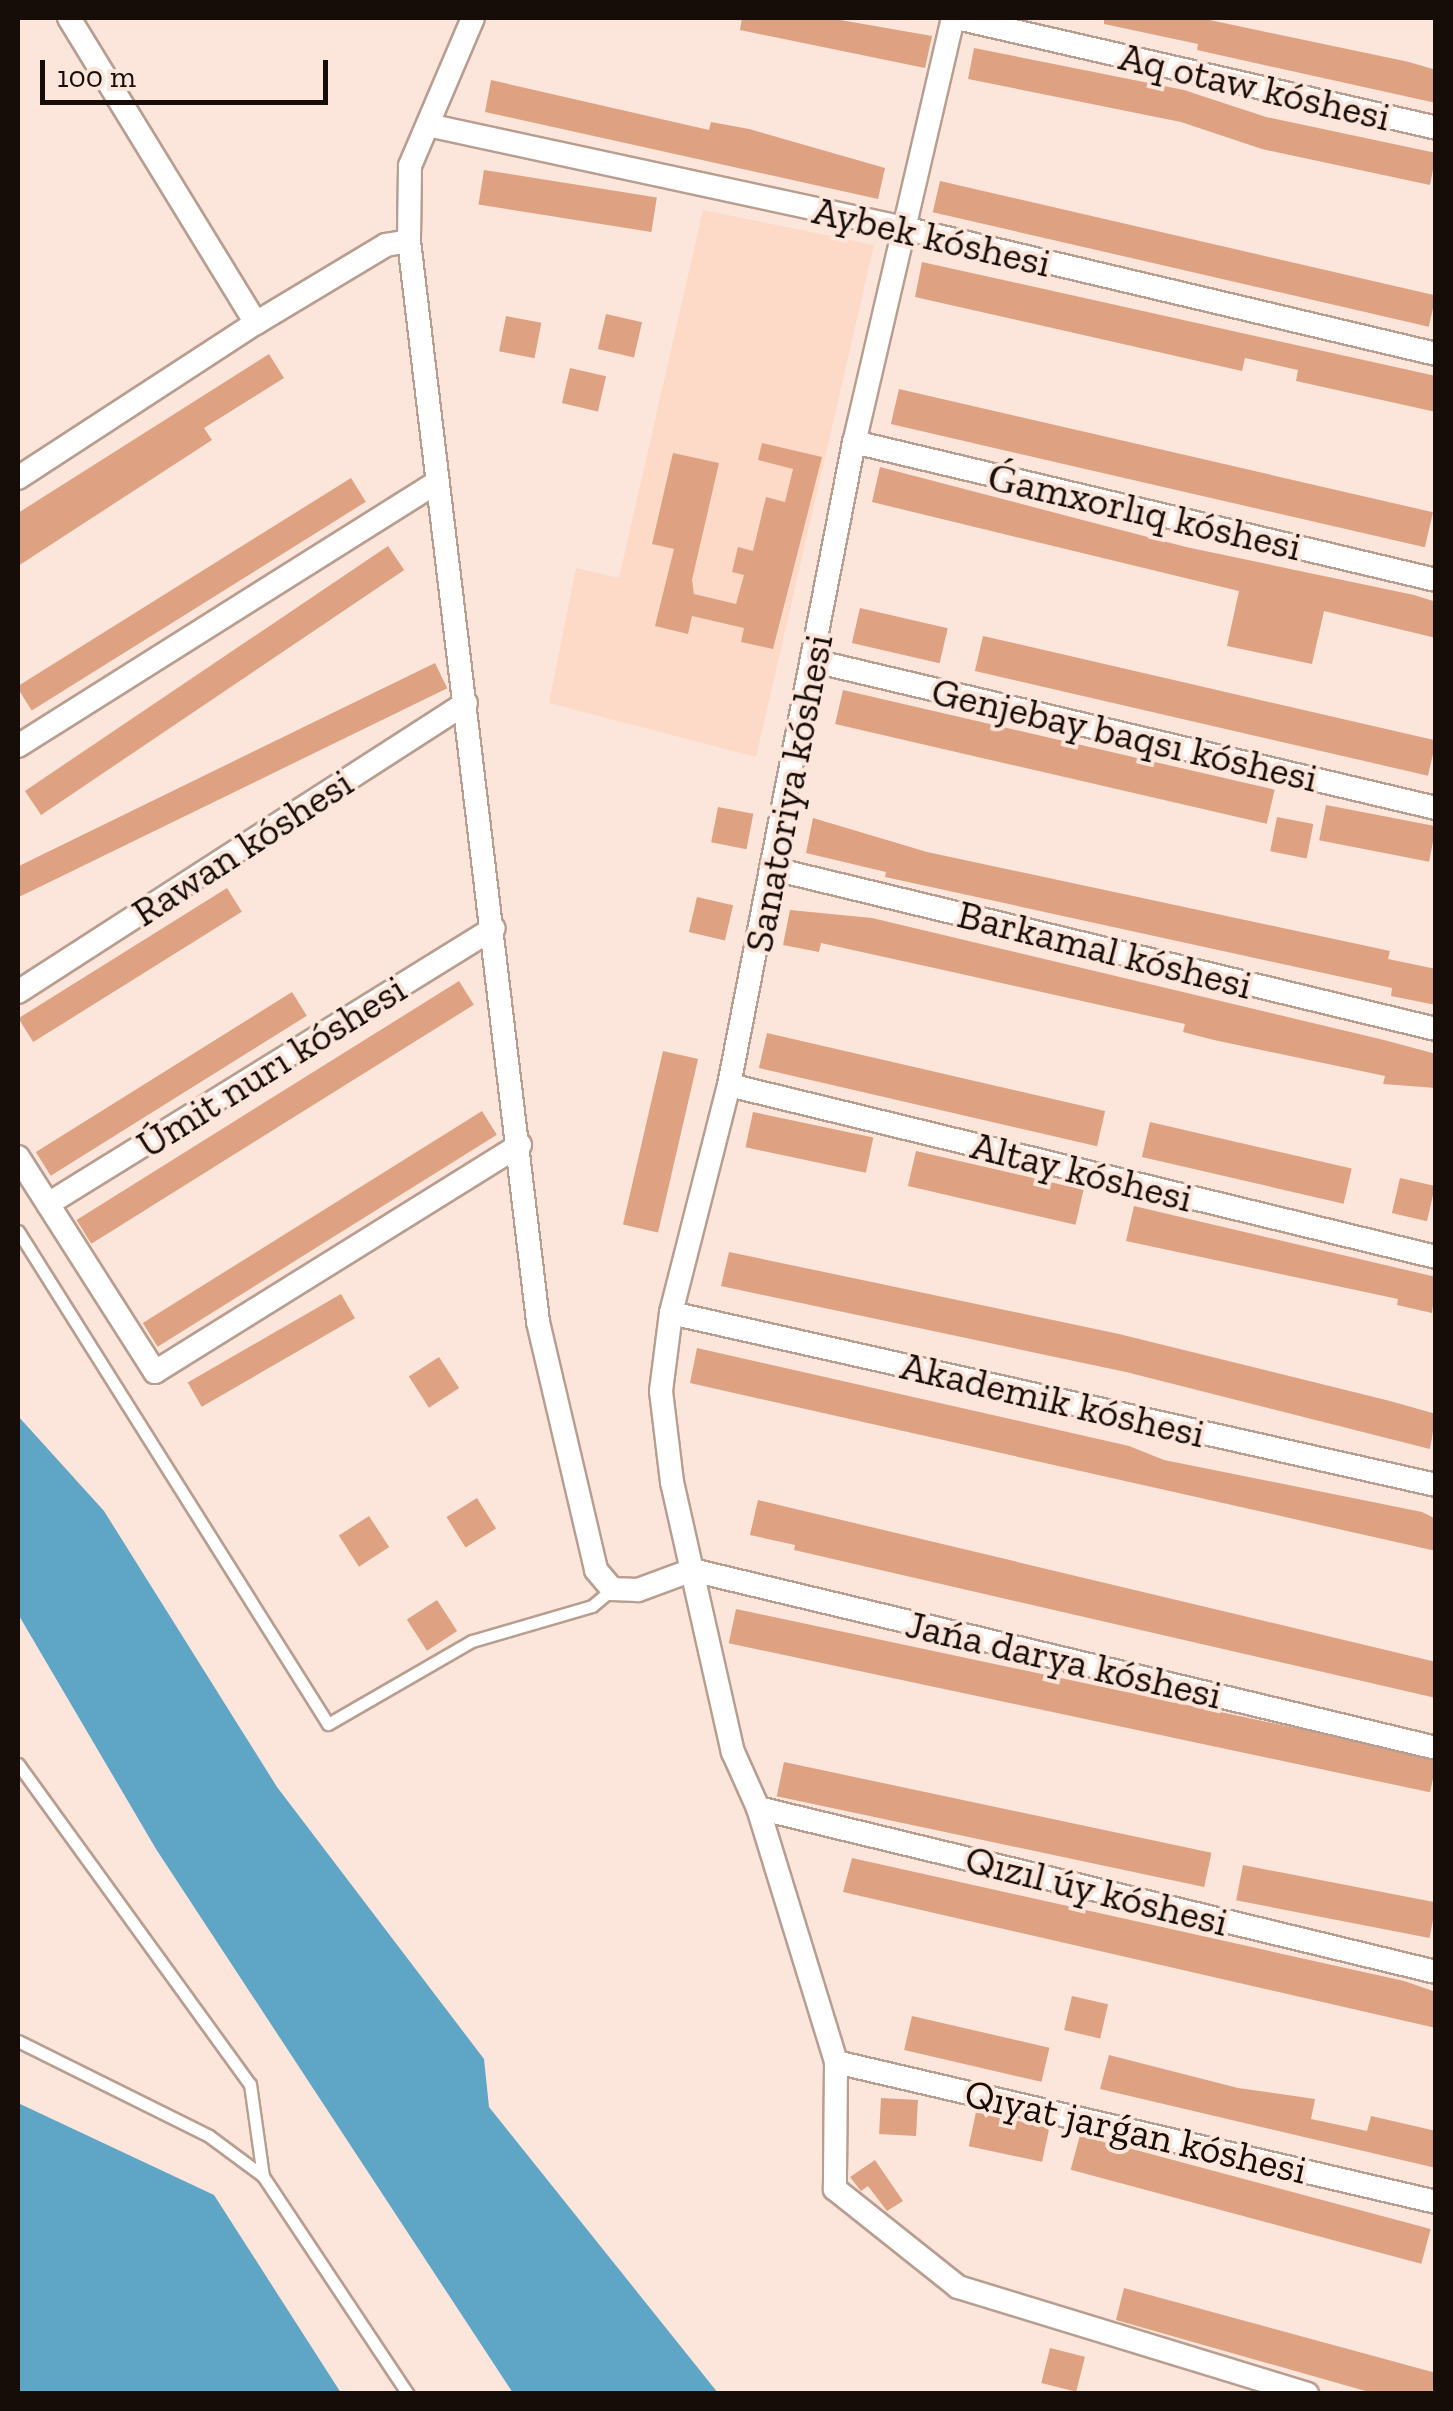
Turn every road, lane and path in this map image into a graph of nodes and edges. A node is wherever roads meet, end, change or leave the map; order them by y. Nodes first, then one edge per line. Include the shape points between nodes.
1 (68, 18) edge
2 (473, 18) edge
3 (955, 18) edge
4 (428, 125) junction
5 (1436, 128) edge
6 (904, 228) junction
7 (408, 241) junction
8 (256, 323) junction
9 (1436, 354) edge
10 (854, 442) junction
11 (18, 478) edge
12 (438, 482) junction
13 (1436, 580) edge
14 (814, 661) junction
15 (466, 703) junction
16 (18, 746) edge
17 (1436, 808) edge
18 (774, 870) junction
19 (494, 928) junction
20 (18, 992) edge
21 (1436, 1029) edge
22 (729, 1085) junction
23 (520, 1145) junction
24 (18, 1156) edge
25 (48, 1204) junction
26 (18, 1230) edge
27 (1436, 1256) edge
28 (670, 1313) junction
29 (1436, 1485) edge
30 (692, 1570) junction
31 (612, 1589) junction
32 (1436, 1748) edge
33 (18, 1764) edge
34 (758, 1808) junction
35 (1436, 1972) edge
36 (18, 2041) edge
37 (836, 2062) junction
38 (263, 2176) junction
39 (1436, 2202) edge
40 (408, 2394) edge
41 (1307, 2394) edge

1 - 8 street
2 - 4 street
3 - 5 street, Aq otaw kóshesi
3 - 6 street, Sanatoriya kóshesi
4 - 6 street, Aybek kóshesi
4 - 7 street via 410,166
6 - 9 street, Aybek kóshesi
6 - 10 street, Sanatoriya kóshesi
7 - 8 street via 386,245
7 - 12 street
8 - 11 street
10 - 13 street, Ǵamxorlıq kóshesi
10 - 14 street, Sanatoriya kóshesi
12 - 15 street
12 - 16 street
14 - 17 street, Genjebay baqsı kóshesi
14 - 18 street, Sanatoriya kóshesi
15 - 19 street
15 - 20 street, Rawan kóshesi
18 - 21 street, Barkamal kóshesi
18 - 22 street, Sanatoriya kóshesi
19 - 23 street
19 - 25 street, Úmit nurı kóshesi
22 - 27 street, Altay kóshesi
22 - 28 street, Sanatoriya kóshesi
23 - 25 street via 155,1372
23 - 31 street via 538,1322 586,1535 596,1570
24 - 25 street
26 - 31 lane via 328,1724 472,1641 592,1606
28 - 29 street, Akademik kóshesi
28 - 30 street, Sanatoriya kóshesi via 661,1391
30 - 31 street via 638,1590
30 - 32 street, Jańa darya kóshesi
30 - 34 street, Sanatoriya kóshesi via 733,1752
33 - 38 lane via 250,2084
34 - 35 street, Qızıl úy kóshesi
34 - 37 street, Sanatoriya kóshesi
36 - 38 lane via 209,2136
37 - 39 street, Qıyat jarǵan kóshesi
37 - 41 street, Sanatoriya kóshesi via 835,2189 958,2287
38 - 40 lane

